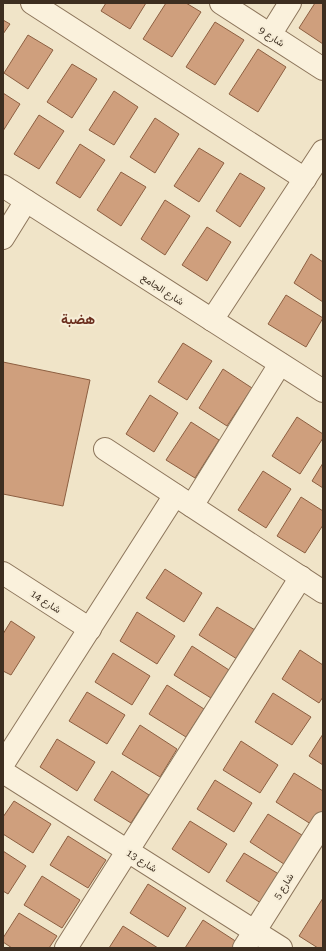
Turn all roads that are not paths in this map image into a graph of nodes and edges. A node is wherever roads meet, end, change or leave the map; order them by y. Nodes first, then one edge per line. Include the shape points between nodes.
1 (32, 3) edge
2 (221, 3) edge
3 (290, 3) edge
4 (270, 35) junction
5 (323, 68) edge
6 (323, 151) edge
7 (305, 179) junction
8 (3, 186) edge
9 (26, 201) junction
10 (3, 238) edge
11 (212, 320) junction
12 (280, 364) junction
13 (323, 391) edge
14 (105, 449) dead end
15 (184, 501) junction
16 (3, 573) edge
17 (301, 577) junction
18 (323, 592) edge
19 (90, 629) junction
20 (3, 764) edge
21 (3, 772) edge
22 (323, 823) edge
23 (128, 850) junction
24 (249, 939) edge
25 (66, 948) edge
26 (281, 948) edge

1 - 7 street
2 - 4 street, شارع 9
3 - 4 street
4 - 5 street, شارع 9
6 - 7 street
7 - 11 street
8 - 9 street, شارع الجامع
9 - 10 street
9 - 11 street, شارع الجامع
11 - 12 street, شارع الجامع
12 - 13 street, شارع الجامع
12 - 15 street
14 - 15 street
15 - 17 street
15 - 19 street
16 - 19 street, شارع 14
17 - 18 street
17 - 23 street
19 - 20 street
21 - 23 street, شارع 13
22 - 24 street, شارع 5
23 - 24 street, شارع 13
23 - 25 street
24 - 26 street, شارع 13

